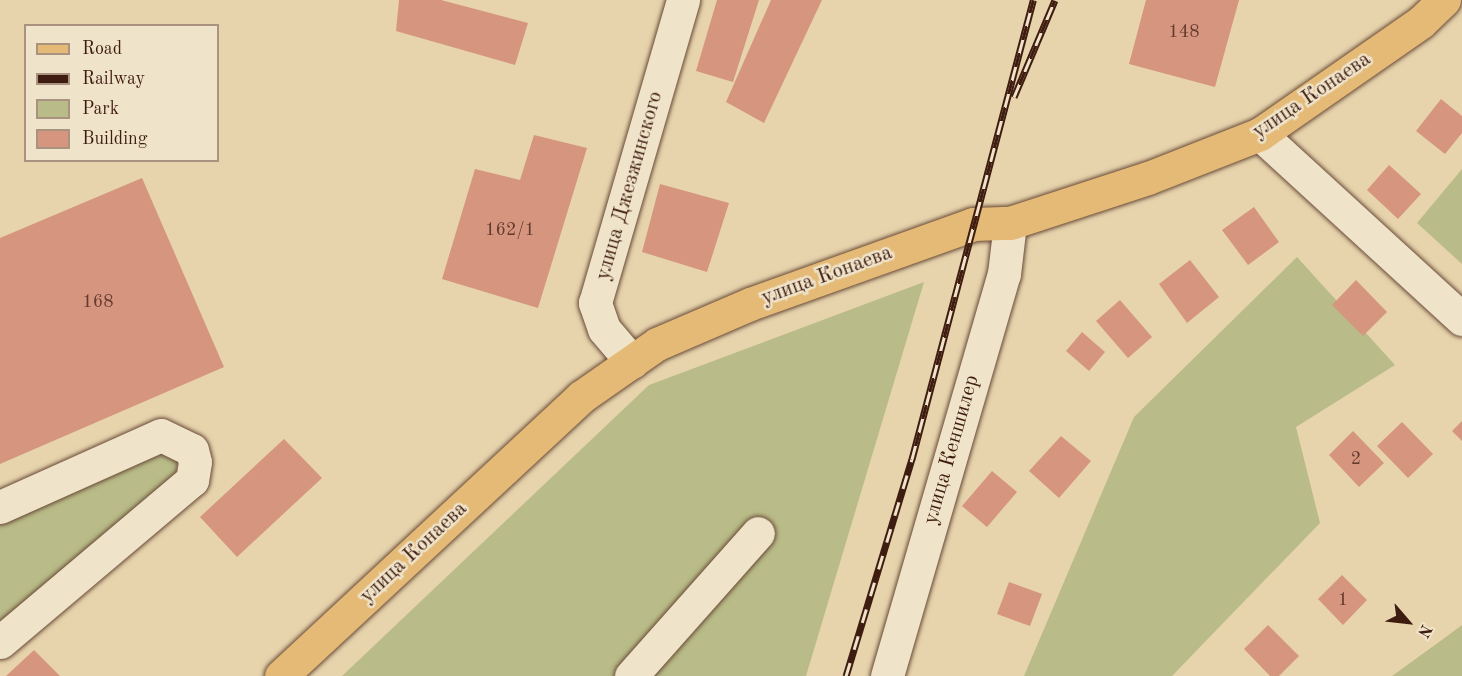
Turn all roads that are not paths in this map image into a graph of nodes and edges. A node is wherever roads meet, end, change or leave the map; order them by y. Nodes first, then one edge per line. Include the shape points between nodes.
1 (683, 0) edge
2 (1444, 0) edge
3 (1260, 134) junction
4 (1010, 223) junction
5 (1462, 319) edge
6 (632, 362) junction
7 (0, 507) edge
8 (758, 533) dead end
9 (0, 642) edge
10 (281, 676) edge
11 (631, 676) edge
12 (886, 676) edge

1 - 6 street, улица Джезжинского via 595,303 604,329
2 - 3 main road, улица Конаева via 1421,22
3 - 4 main road, улица Конаева via 1148,178
3 - 5 street
4 - 6 main road, улица Конаева via 974,224 750,304 657,344
4 - 12 street, улица Кеншилер via 1004,274
6 - 10 main road, улица Конаева via 582,397
7 - 9 street via 161,435 192,450 192,480
8 - 11 street

